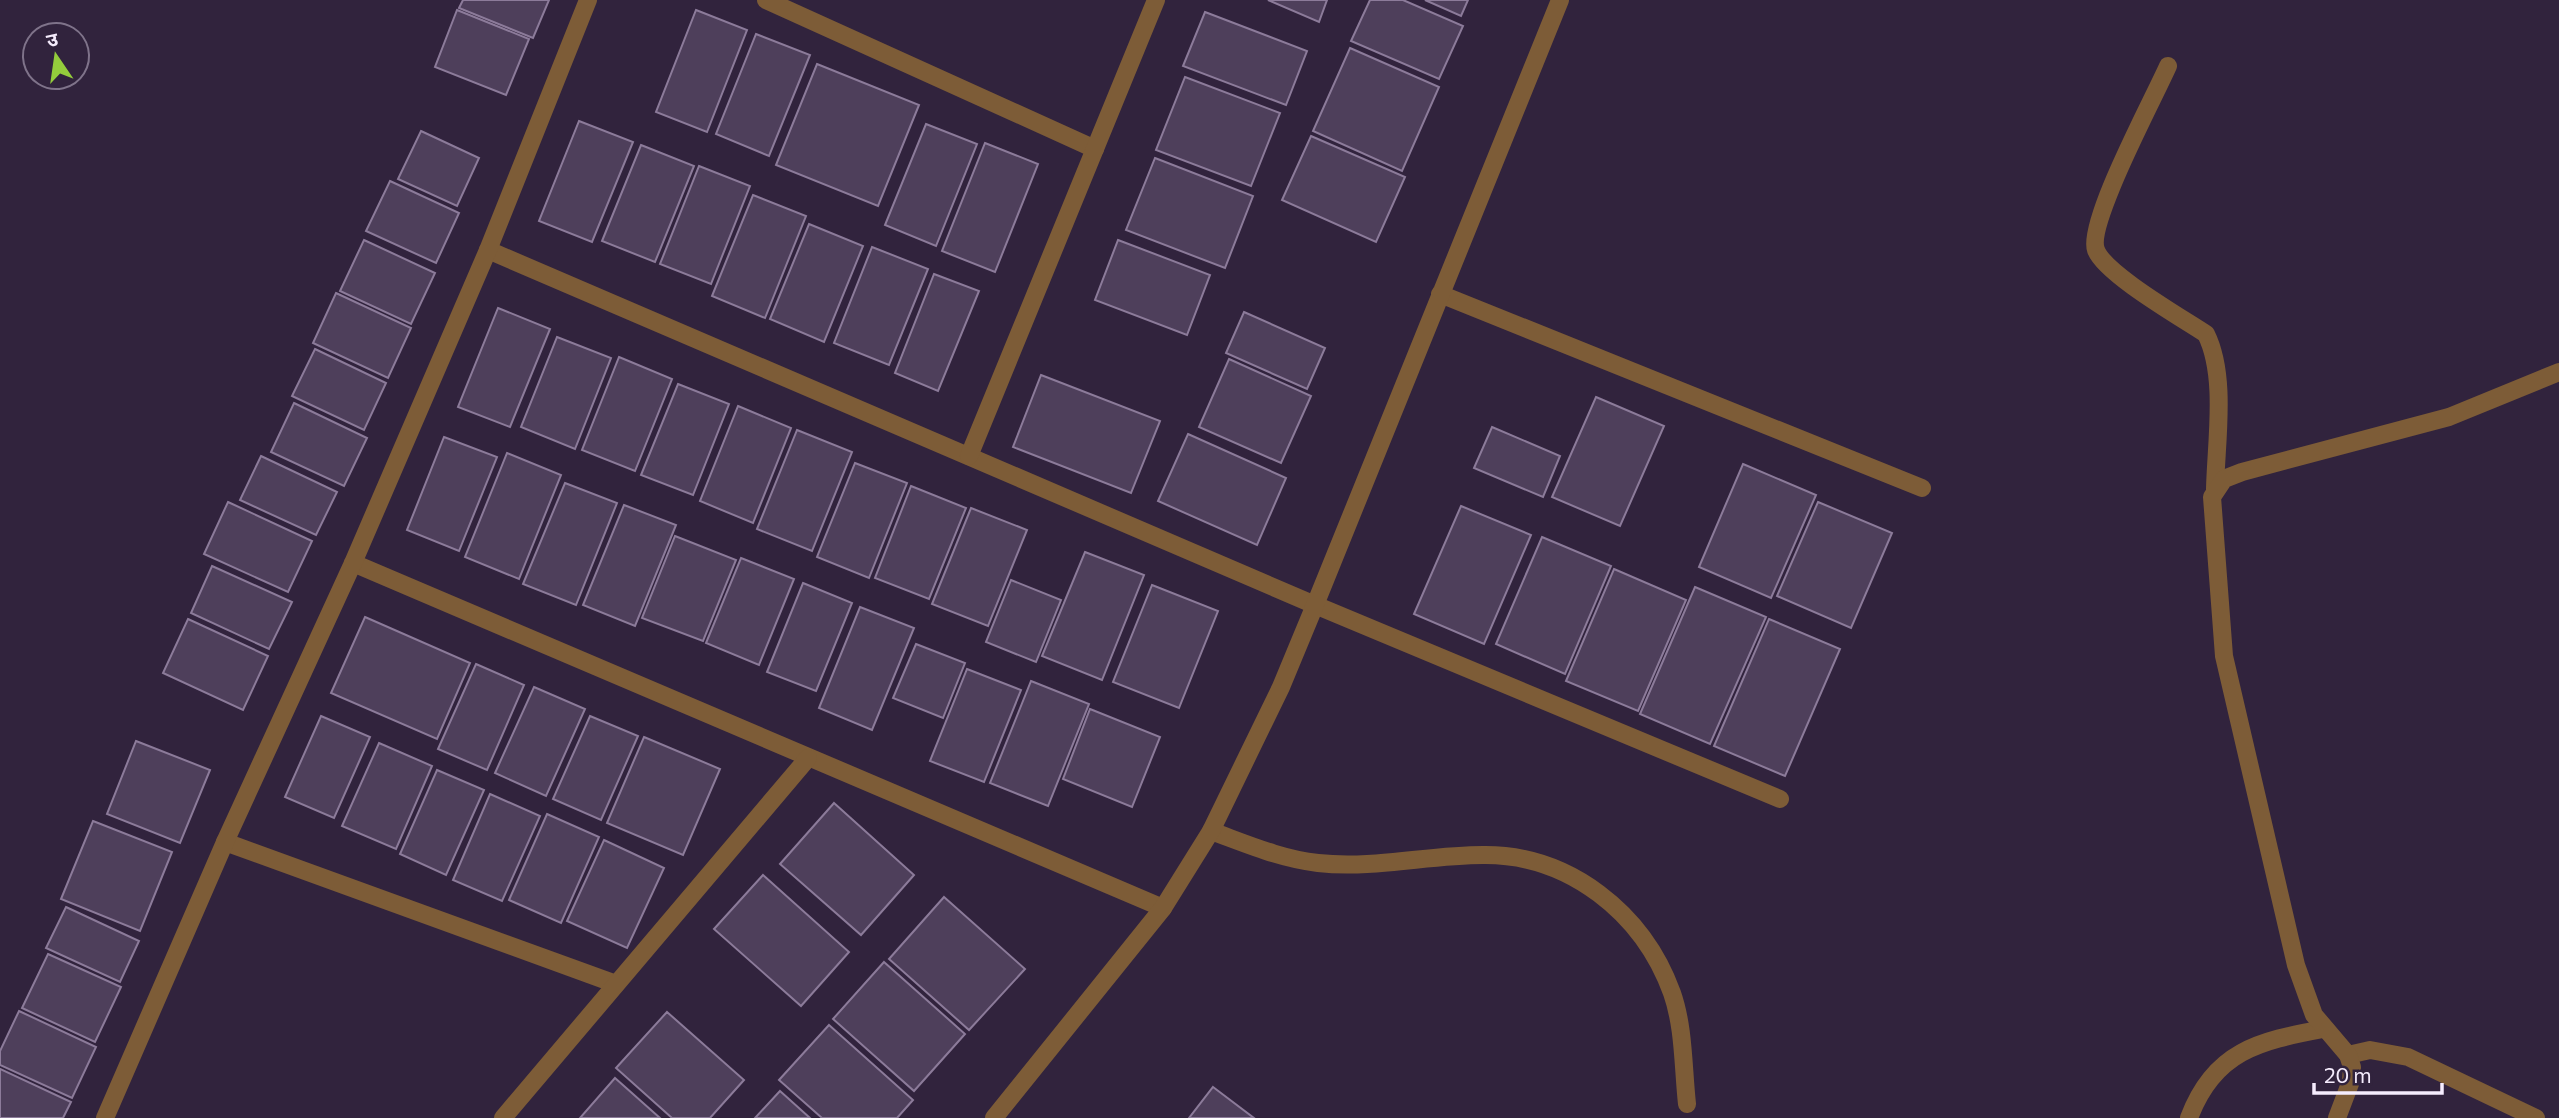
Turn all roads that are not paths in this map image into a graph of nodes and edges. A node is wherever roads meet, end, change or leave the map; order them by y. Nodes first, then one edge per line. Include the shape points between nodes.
1 (588, 0) edge
2 (766, 0) edge
3 (1156, 0) edge
4 (1560, 0) edge
5 (2168, 66) dead end
6 (1095, 149) junction
7 (488, 250) junction
8 (1440, 294) junction
9 (2559, 372) edge
10 (969, 456) junction
11 (1922, 488) dead end
12 (2216, 489) junction
13 (353, 563) junction
14 (1315, 605) junction
15 (808, 758) junction
16 (1780, 799) dead end
17 (1212, 831) junction
18 (225, 842) junction
19 (1163, 908) junction
20 (616, 984) junction
21 (2323, 1029) junction
22 (2343, 1049) junction
23 (1687, 1104) dead end
24 (105, 1118) edge
25 (503, 1118) edge
26 (994, 1118) edge
27 (2189, 1118) edge
28 (2337, 1118) edge
29 (2536, 1118) edge

1 - 7 street
2 - 6 street
3 - 6 street
4 - 8 street
5 - 12 street via 2100,211 2094,238 2096,250 2114,272 2206,334 2217,377
6 - 10 street
7 - 10 street
7 - 13 street
8 - 11 street
8 - 14 street
9 - 12 street via 2449,417 2242,472
10 - 14 street
12 - 21 street via 2211,508 2224,656 2296,965 2306,998
13 - 15 street
13 - 18 street
14 - 16 street
14 - 17 street
15 - 19 street
15 - 20 street
17 - 19 street
17 - 23 street via 1288,859 1321,863 1483,855 1533,859 1559,868 1635,924 1658,962 1679,1026
18 - 20 street
18 - 24 street
19 - 26 street
20 - 25 street
21 - 22 street
21 - 27 street via 2272,1039 2220,1067 2199,1092
22 - 28 street via 2351,1081
22 - 29 street via 2408,1056

